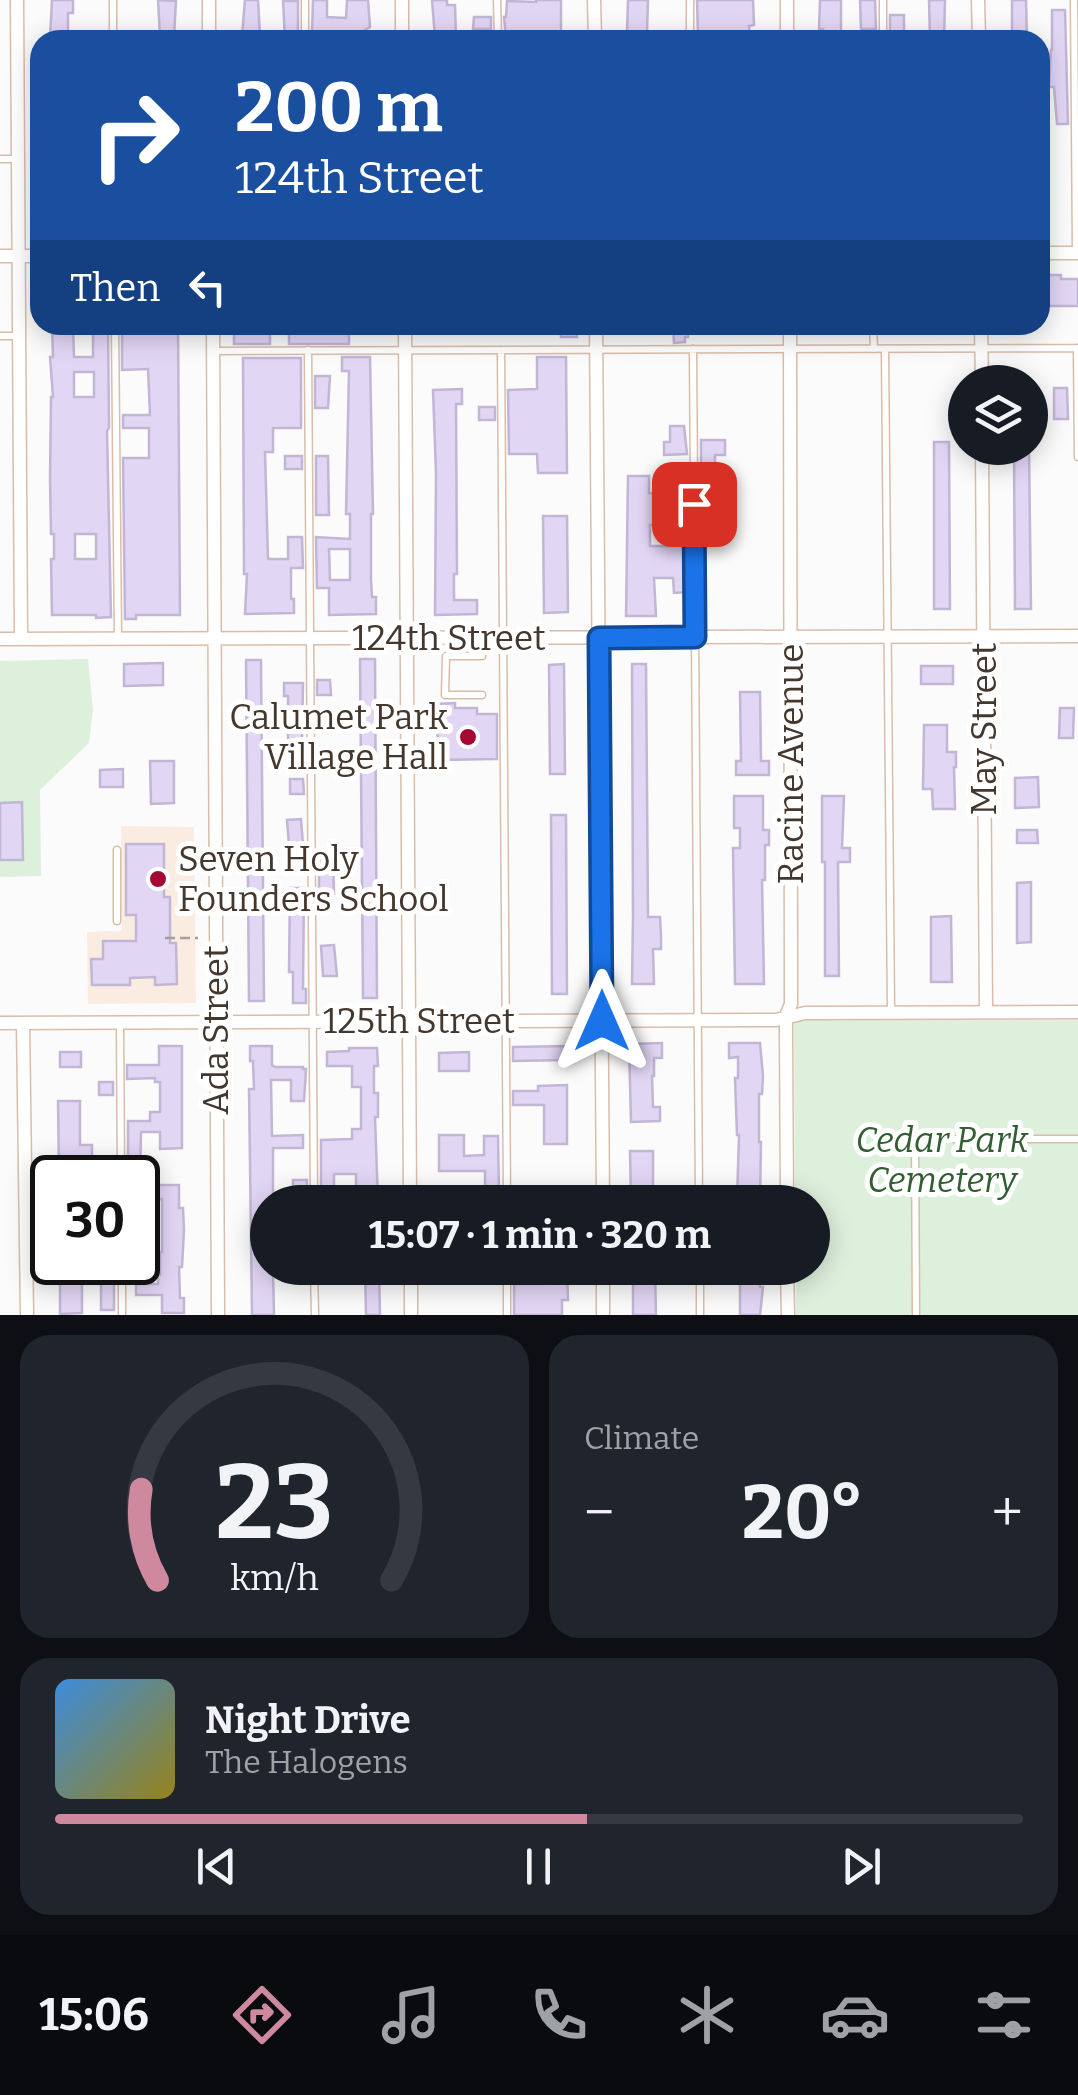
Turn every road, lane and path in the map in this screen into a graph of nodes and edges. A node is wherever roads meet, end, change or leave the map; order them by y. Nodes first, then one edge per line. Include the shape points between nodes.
1 (17, 0) edge
2 (112, 0) edge
3 (209, 0) edge
4 (305, 0) edge
5 (402, 0) edge
6 (498, 0) edge
7 (594, 0) edge
8 (690, 0) edge
9 (787, 0) edge
10 (882, 0) edge
11 (978, 0) edge
12 (1074, 0) edge
13 (113, 30) edge
14 (210, 30) edge
15 (305, 30) edge
16 (402, 30) edge
17 (498, 30) edge
18 (594, 30) edge
19 (690, 30) edge
20 (787, 30) edge
21 (883, 30) edge
22 (979, 30) edge
23 (0, 159) edge
24 (18, 159) junction
25 (1077, 252) edge
26 (1050, 253) edge
27 (0, 256) edge
28 (19, 256) junction
29 (30, 256) edge
30 (115, 335) edge
31 (213, 335) edge
32 (405, 335) edge
33 (596, 335) edge
34 (790, 335) edge
35 (873, 335) edge
36 (981, 335) edge
37 (0, 336) edge
38 (20, 336) junction
39 (981, 348) junction
40 (1077, 348) edge
41 (693, 349) junction
42 (790, 349) junction
43 (874, 349) junction
44 (885, 349) junction
45 (308, 350) junction
46 (405, 350) junction
47 (501, 350) junction
48 (596, 350) junction
49 (213, 351) junction
50 (982, 365) edge
51 (1078, 457) edge
52 (982, 465) edge
53 (984, 636) junction
54 (1078, 636) edge
55 (695, 637) junction
56 (790, 637) junction
57 (888, 637) junction
58 (214, 638) junction
59 (309, 638) junction
60 (406, 638) junction
61 (455, 638) junction
62 (482, 638) junction
63 (503, 638) junction
64 (599, 638) junction
65 (0, 639) edge
66 (21, 639) junction
67 (118, 639) junction
68 (455, 656) junction
69 (482, 695) dead end
70 (118, 850) dead end
71 (117, 921) dead end
72 (165, 938) dead end
73 (198, 938) dead end
74 (891, 1012) junction
75 (986, 1012) junction
76 (1078, 1012) edge
77 (786, 1016) junction
78 (698, 1020) junction
79 (506, 1021) junction
80 (602, 1021) junction
81 (215, 1022) junction
82 (313, 1022) junction
83 (410, 1022) junction
84 (0, 1023) edge
85 (23, 1023) junction
86 (120, 1023) junction
87 (1078, 1138) edge
88 (121, 1155) edge
89 (314, 1185) edge
90 (410, 1185) edge
91 (506, 1185) edge
92 (603, 1185) edge
93 (699, 1185) edge
94 (787, 1185) edge
95 (122, 1285) edge
96 (314, 1285) edge
97 (411, 1285) edge
98 (507, 1285) edge
99 (603, 1285) edge
100 (700, 1285) edge
101 (788, 1285) edge
102 (26, 1315) edge
103 (122, 1315) edge
104 (218, 1315) edge
105 (315, 1315) edge
106 (411, 1315) edge
107 (508, 1315) edge
108 (604, 1315) edge
109 (700, 1315) edge
110 (788, 1315) edge
111 (916, 1315) edge

1 - 24 street
2 - 13 lane
3 - 14 street
4 - 15 lane
5 - 16 street
6 - 17 lane
7 - 18 street
8 - 19 lane
9 - 20 street
10 - 21 lane
11 - 22 street
12 - 25 lane
23 - 24 lane
24 - 28 street
25 - 26 street
27 - 28 street
28 - 29 street
28 - 38 street
30 - 67 lane
31 - 49 street, Ada Street
32 - 46 street
33 - 48 street
34 - 42 street, Racine Avenue
35 - 43 lane
36 - 39 street
37 - 38 lane
38 - 66 street
39 - 40 lane
39 - 44 lane
39 - 50 street
40 - 51 lane
41 - 42 lane
41 - 48 lane
41 - 55 lane
42 - 43 lane
42 - 56 street, Racine Avenue
43 - 44 lane
44 - 57 lane
45 - 46 lane
45 - 49 lane
45 - 59 lane
46 - 47 lane
46 - 60 street
47 - 48 lane
47 - 63 lane
48 - 64 street
49 - 58 street, Ada Street
52 - 53 street, May Street
53 - 54 street, 124th Street
53 - 57 street, 124th Street
53 - 75 street, May Street
55 - 56 street, 124th Street
55 - 64 street, 124th Street
55 - 78 lane
56 - 57 street, 124th Street
56 - 77 street, Racine Avenue via 792,1006
57 - 74 lane
58 - 59 street, 124th Street
58 - 67 street, 124th Street
58 - 81 street, Ada Street
59 - 60 street, 124th Street
59 - 82 lane
60 - 61 street, 124th Street
60 - 83 street
61 - 62 street, 124th Street
61 - 68 lane
62 - 63 street, 124th Street
62 - 68 lane via 482,656
63 - 64 street, 124th Street
63 - 79 lane
64 - 80 street
65 - 66 street, 124th Street
66 - 67 street, 124th Street
68 - 69 lane via 446,656 446,695
70 - 71 lane
72 - 73 path
74 - 75 street, 125th Street
74 - 77 street, 125th Street
75 - 76 street, 125th Street
77 - 78 street, 125th Street
77 - 94 street, Racine Avenue
78 - 80 street, 125th Street
78 - 93 lane
79 - 80 street, 125th Street
79 - 83 street, 125th Street
79 - 91 lane
80 - 92 street
81 - 82 street, 125th Street
81 - 86 street, 125th Street
81 - 104 street, Ada Street
82 - 83 street, 125th Street
82 - 89 lane
83 - 90 street
84 - 85 street, 125th Street
85 - 86 street, 125th Street
85 - 102 street
86 - 88 lane
87 - 111 lane via 915,1139
95 - 103 lane
96 - 105 lane
97 - 106 street
98 - 107 lane
99 - 108 street
100 - 109 lane
101 - 110 street

